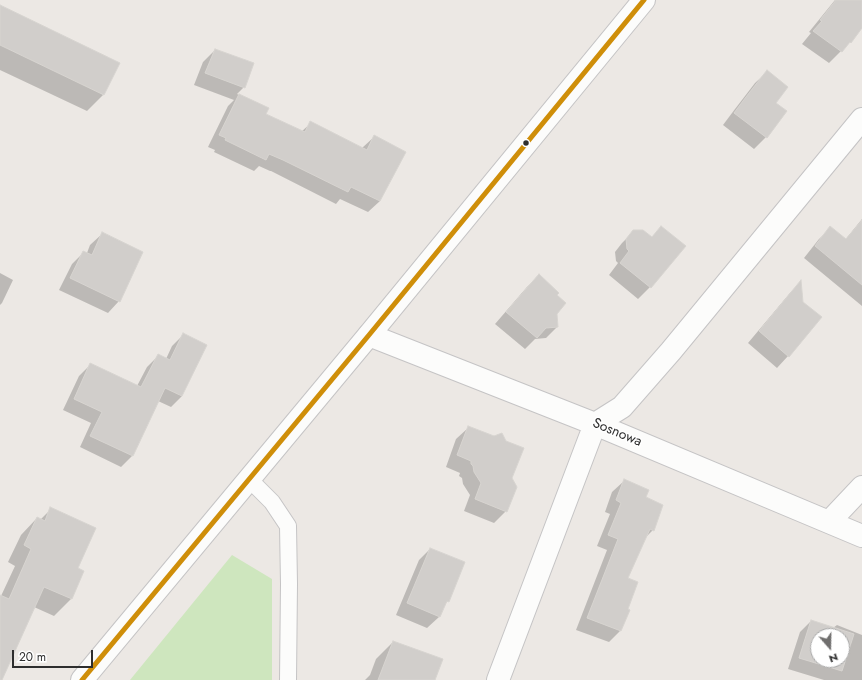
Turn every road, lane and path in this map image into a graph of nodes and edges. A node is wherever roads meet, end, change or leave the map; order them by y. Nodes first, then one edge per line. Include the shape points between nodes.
1 (644, 0) edge
2 (862, 120) edge
3 (369, 335) junction
4 (595, 424) junction
5 (249, 479) junction
6 (862, 487) edge
7 (829, 522) junction
8 (862, 536) edge
9 (82, 680) edge
10 (288, 680) edge
11 (498, 680) edge

1 - 3 street
2 - 4 street via 622,407
3 - 4 street, Sosnowa
3 - 5 street
4 - 7 street, Sosnowa
4 - 11 street
5 - 9 street
5 - 10 lane via 272,502 288,526
6 - 7 street
7 - 8 street, Sosnowa

